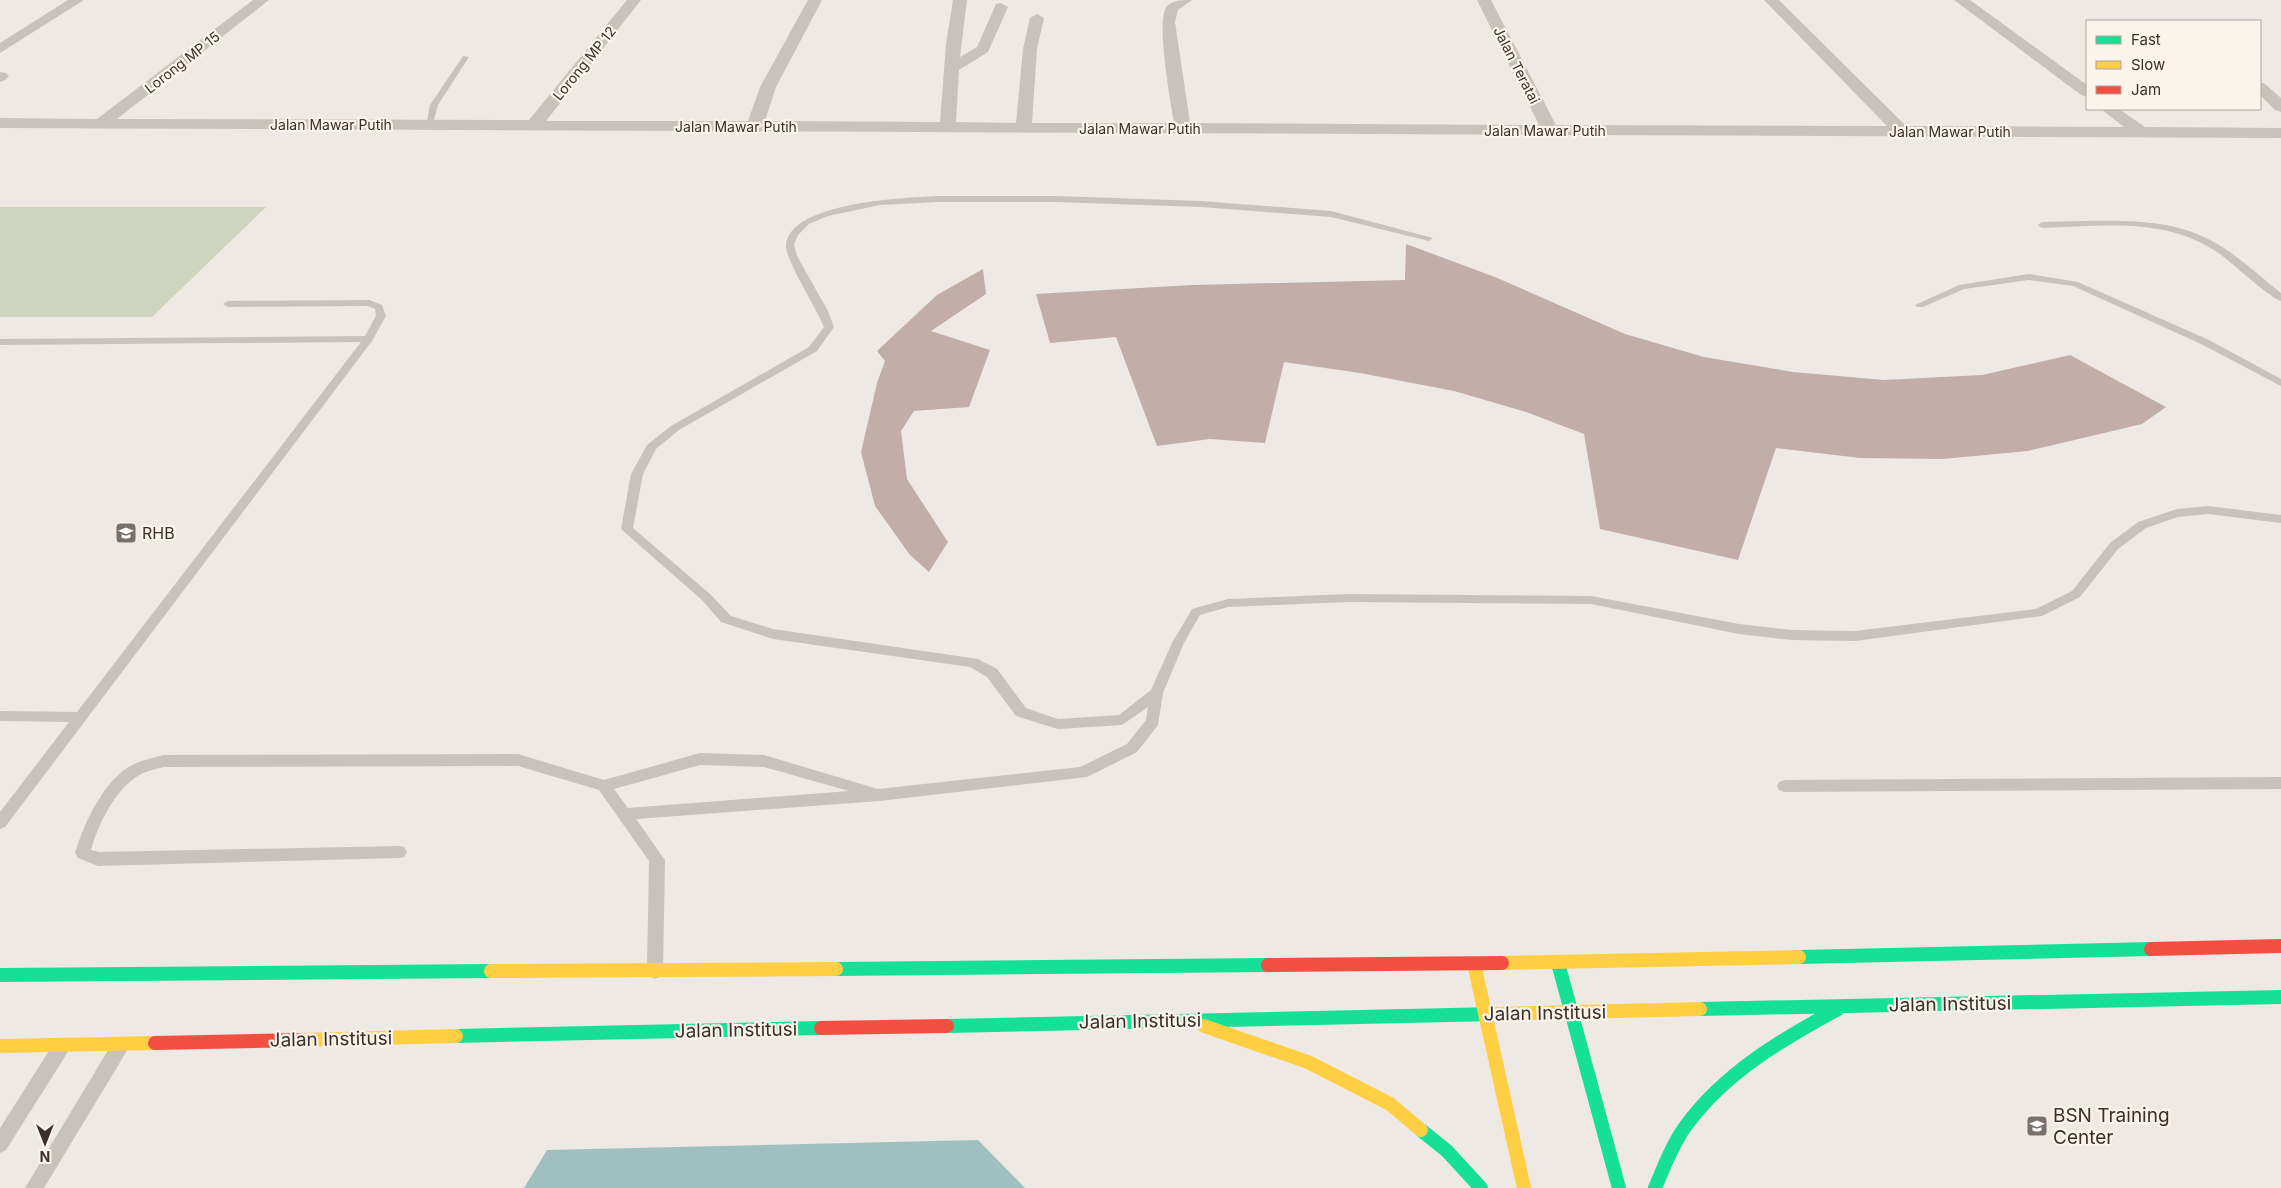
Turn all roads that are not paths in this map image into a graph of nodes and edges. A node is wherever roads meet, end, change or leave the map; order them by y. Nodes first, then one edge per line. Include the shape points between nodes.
1 (77, 0) edge
2 (262, 0) edge
3 (634, 0) edge
4 (815, 0) edge
5 (960, 0) edge
6 (1185, 0) edge
7 (1484, 0) edge
8 (1771, 0) edge
9 (1962, 0) edge
10 (1001, 7) dead end
11 (1037, 18) dead end
12 (0, 49) edge
13 (466, 57) dead end
14 (951, 68) junction
15 (2261, 88) edge
16 (2086, 91) edge
17 (2281, 107) edge
18 (2110, 110) edge
19 (0, 123) edge
20 (102, 124) junction
21 (429, 124) junction
22 (534, 125) junction
23 (755, 126) junction
24 (948, 127) junction
25 (1024, 127) junction
26 (1183, 129) junction
27 (1550, 130) junction
28 (1900, 130) junction
29 (2141, 132) junction
30 (2281, 133) edge
31 (2042, 226) dead end
32 (1428, 238) dead end
33 (2281, 298) edge
34 (228, 304) dead end
35 (1920, 305) dead end
36 (368, 339) junction
37 (0, 342) edge
38 (2281, 383) edge
39 (2281, 519) edge
40 (1156, 693) junction
41 (0, 716) edge
42 (81, 717) junction
43 (2281, 783) edge
44 (604, 786) junction
45 (1784, 786) dead end
46 (879, 794) junction
47 (624, 814) junction
48 (0, 823) edge
49 (399, 852) dead end
50 (2281, 946) edge
51 (1474, 964) junction
52 (1558, 964) junction
53 (655, 971) junction
54 (0, 976) edge
55 (2281, 997) edge
56 (1842, 1007) junction
57 (1571, 1012) junction
58 (1484, 1014) junction
59 (1187, 1020) junction
60 (122, 1043) junction
61 (63, 1045) junction
62 (0, 1046) edge
63 (0, 1144) edge
64 (34, 1188) edge
65 (1481, 1188) edge
66 (1524, 1188) edge
67 (1619, 1188) edge
68 (1655, 1188) edge

1 - 12 street
2 - 20 street, Lorong MP 15
3 - 22 street, Lorong MP 12
4 - 23 street via 768,87
5 - 14 street
6 - 26 street via 1172,8 1168,22
7 - 27 street, Jalan Teratai
8 - 28 street
9 - 16 street
10 - 14 street via 984,48
11 - 25 street via 1030,49
13 - 21 lane via 434,105
14 - 24 street
15 - 17 street
18 - 29 street
19 - 20 street, Jalan Mawar Putih
20 - 21 street, Jalan Mawar Putih
21 - 22 street, Jalan Mawar Putih
22 - 23 street, Jalan Mawar Putih
23 - 24 street, Jalan Mawar Putih
24 - 25 street, Jalan Mawar Putih
25 - 26 street, Jalan Mawar Putih
26 - 27 street, Jalan Mawar Putih
27 - 28 street, Jalan Mawar Putih
28 - 29 street, Jalan Mawar Putih
29 - 30 street, Jalan Mawar Putih
31 - 33 lane via 2135,224 2185,232 2210,244
32 - 40 lane via 1331,214 1201,204 936,199 880,202 825,214 806,222 794,234 790,244 792,256 823,311 828,327 813,349 675,428 652,447 637,474 627,529 706,597 726,619 773,634 973,662 992,673 1021,712 1058,724 1122,720
34 - 36 lane via 369,303 380,307 381,316
35 - 38 lane via 1962,286 2029,277 2074,284 2205,342
36 - 37 lane
36 - 42 lane
39 - 40 lane via 2208,510 2177,513 2142,525 2114,546 2076,594 2038,613 1855,636 1792,635 1738,629 1591,600 1349,598 1228,603 1196,612
40 - 46 lane via 1152,721 1132,748 1082,773
41 - 42 lane
42 - 48 lane
43 - 45 lane
44 - 46 lane via 700,759 764,761
44 - 47 lane
44 - 49 lane via 518,760 164,761 132,773 118,786 87,836 82,853 98,859
46 - 47 lane
47 - 53 lane via 657,860
50 - 52 street
51 - 52 street
51 - 53 street
51 - 58 street
52 - 57 street
53 - 54 street
55 - 56 street, Jalan Institusi
56 - 57 street, Jalan Institusi
56 - 68 street via 1784,1039 1736,1073 1696,1109 1664,1161
57 - 58 street, Jalan Institusi
57 - 67 street
58 - 59 street, Jalan Institusi
58 - 66 street
59 - 60 street, Jalan Institusi
59 - 65 street via 1308,1062 1390,1104 1448,1151
60 - 61 street, Jalan Institusi
60 - 64 lane
61 - 62 street, Jalan Institusi
61 - 63 lane

